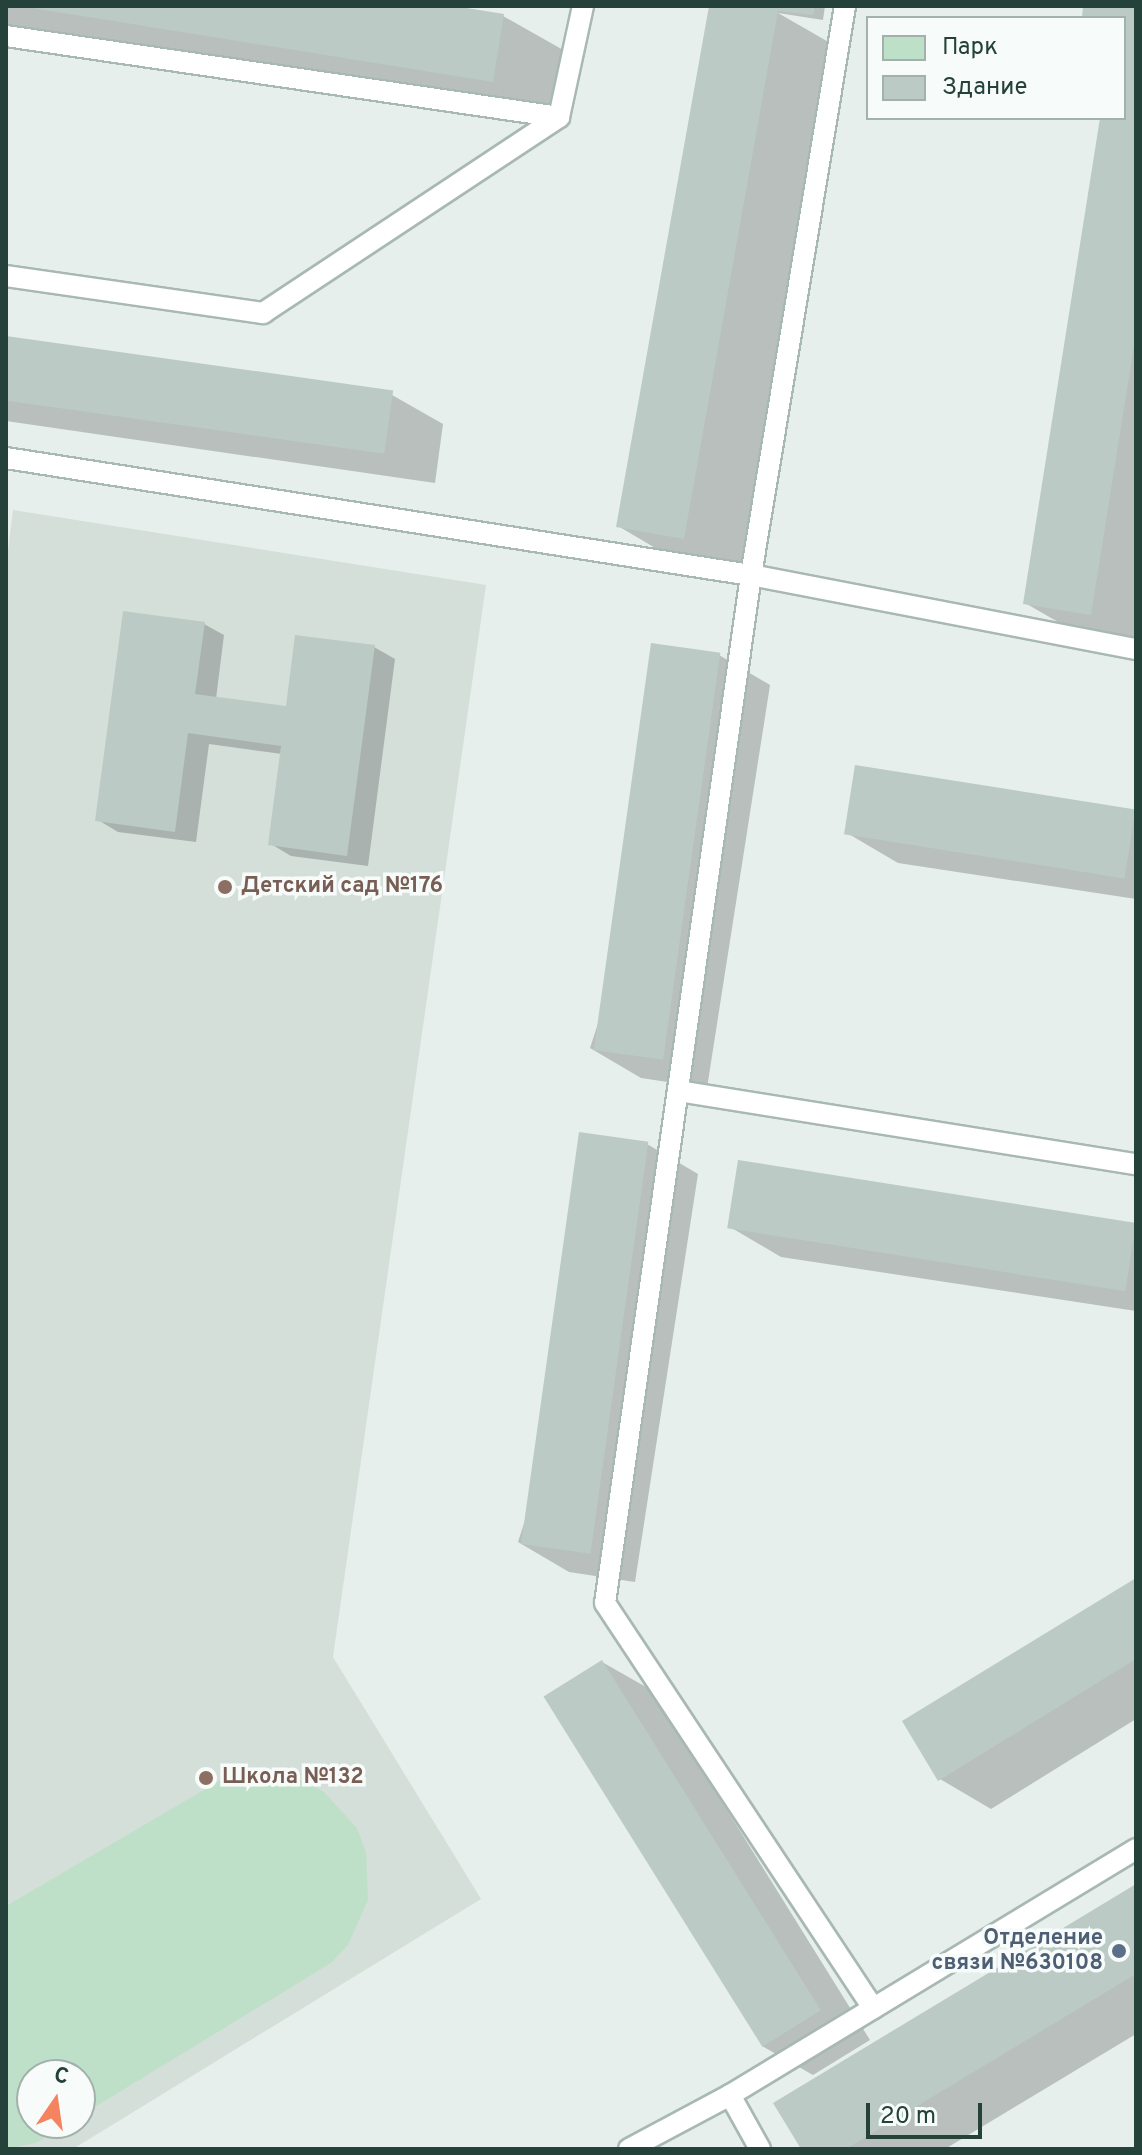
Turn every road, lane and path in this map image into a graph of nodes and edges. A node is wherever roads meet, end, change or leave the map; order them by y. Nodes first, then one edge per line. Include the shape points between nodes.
1 (583, 6) edge
2 (845, 6) edge
3 (6, 36) edge
4 (559, 117) junction
5 (6, 276) edge
6 (6, 458) edge
7 (751, 575) junction
8 (1136, 649) edge
9 (678, 1091) junction
10 (1136, 1164) edge
11 (1136, 1849) edge
12 (873, 2008) junction
13 (730, 2095) junction
14 (629, 2149) edge
15 (760, 2149) edge

1 - 4 lane
2 - 7 lane
3 - 4 lane
4 - 5 lane via 263,313
6 - 7 lane
7 - 8 lane
7 - 9 lane
9 - 10 lane
9 - 12 lane via 605,1603
11 - 12 lane
12 - 13 lane
13 - 14 lane
13 - 15 lane

